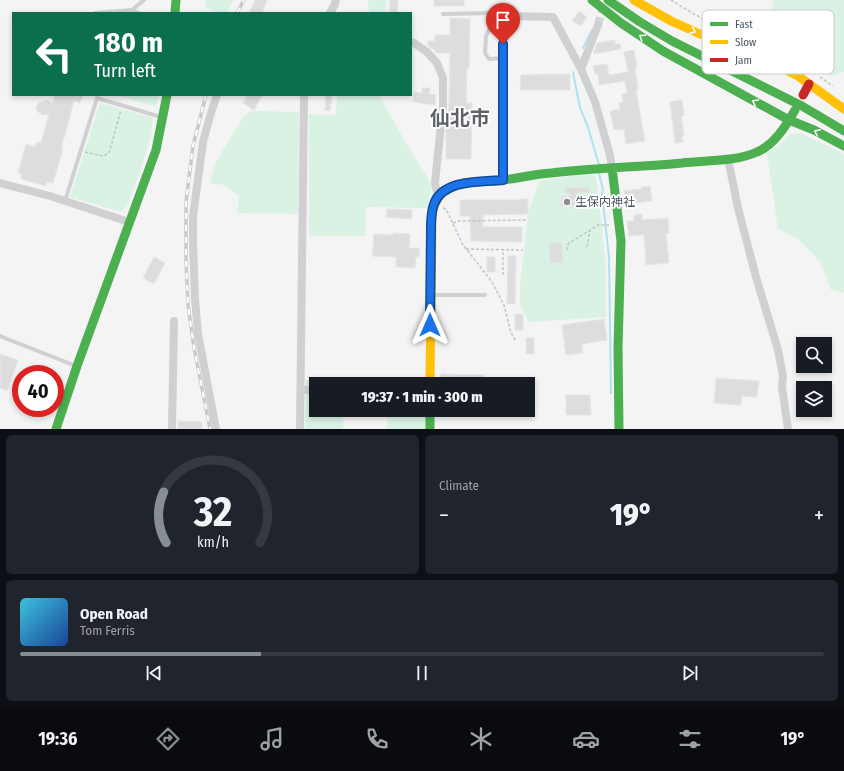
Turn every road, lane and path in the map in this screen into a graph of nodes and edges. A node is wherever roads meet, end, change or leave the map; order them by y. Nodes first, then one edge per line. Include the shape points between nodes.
1 (144, 0) edge
2 (176, 0) edge
3 (336, 0) edge
4 (592, 0) edge
5 (608, 0) edge
6 (634, 0) edge
7 (132, 10) junction
8 (107, 12) edge
9 (137, 12) edge
10 (175, 12) edge
11 (331, 12) edge
12 (443, 14) dead end
13 (503, 16) junction
14 (598, 25) tunnel mouth
15 (503, 30) junction
16 (702, 35) edge
17 (412, 42) edge
18 (702, 56) edge
19 (503, 58) junction
20 (581, 69) junction
21 (702, 72) edge
22 (705, 74) edge
23 (739, 74) edge
24 (794, 74) edge
25 (809, 84) junction
26 (803, 95) dead end
27 (167, 96) edge
28 (218, 96) edge
29 (304, 96) edge
30 (98, 97) edge
31 (122, 106) junction
32 (844, 109) edge
33 (795, 110) dead end
34 (163, 118) junction
35 (789, 120) junction
36 (844, 131) edge
37 (844, 146) edge
38 (81, 150) junction
39 (728, 158) junction
40 (612, 168) junction
41 (503, 180) junction
42 (0, 183) edge
43 (438, 197) junction
44 (579, 198) dead end
45 (609, 199) dead end
46 (65, 201) junction
47 (433, 206) junction
48 (526, 220) dead end
49 (130, 222) junction
50 (453, 223) junction
51 (611, 225) dead end
52 (590, 230) junction
53 (587, 247) dead end
54 (466, 249) junction
55 (503, 250) junction
56 (523, 250) dead end
57 (567, 250) dead end
58 (503, 275) dead end
59 (431, 295) junction
60 (484, 295) dead end
61 (174, 321) dead end
62 (0, 336) edge
63 (516, 341) dead end
64 (77, 366) junction
65 (430, 377) edge
66 (300, 390) junction
67 (309, 390) edge
68 (430, 417) edge
69 (56, 429) edge
70 (172, 429) edge
71 (216, 429) edge
72 (300, 429) edge
73 (430, 429) edge
74 (619, 429) edge
75 (788, 429) edge

1 - 7 lane
2 - 10 main road
3 - 11 street
21 -> 4 main road via 663,51
5 - 18 main road via 671,41
6 -> 16 main road
7 - 8 lane
7 - 9 lane
12 - 13 lane
13 - 15 street
13 - 20 street via 553,17
14 - 20 street
15 - 19 street
15 - 19 lane via 489,30 485,53 490,59
17 - 43 street via 427,52 437,63 443,78 436,182
19 - 41 street
20 - 40 street via 595,102
35 -> 22 main road
23 - 36 main road via 785,96
24 -> 25 main road
25 - 26 main road
25 - 32 main road
27 - 34 main road
28 - 71 street via 203,142 193,216 198,334
29 - 66 street
30 - 31 lane
30 - 38 lane
31 - 34 lane
31 - 38 path via 109,153 103,156
33 - 35 main road
34 - 49 main road via 156,150
37 -> 35 main road
35 - 39 main road via 768,146 745,156
38 - 46 lane
39 - 40 main road
39 - 75 street via 738,208 778,350
40 - 41 main road
40 - 74 main road via 621,241
41 - 43 main road via 453,186
42 - 46 street
43 - 47 main road
44 - 45 path
46 - 49 street
47 - 50 path via 446,208
47 - 59 main road
48 - 50 path
49 - 64 main road
50 - 54 path
51 - 52 path via 602,224
52 - 53 path
52 - 57 path via 568,244
54 - 55 path
54 - 63 path via 492,282 504,305 511,333
55 - 56 path
55 - 58 path
59 - 60 lane
59 - 65 main road
61 - 70 street
62 - 64 lane
64 - 69 main road
66 - 67 street
66 - 72 street
68 - 73 main road

